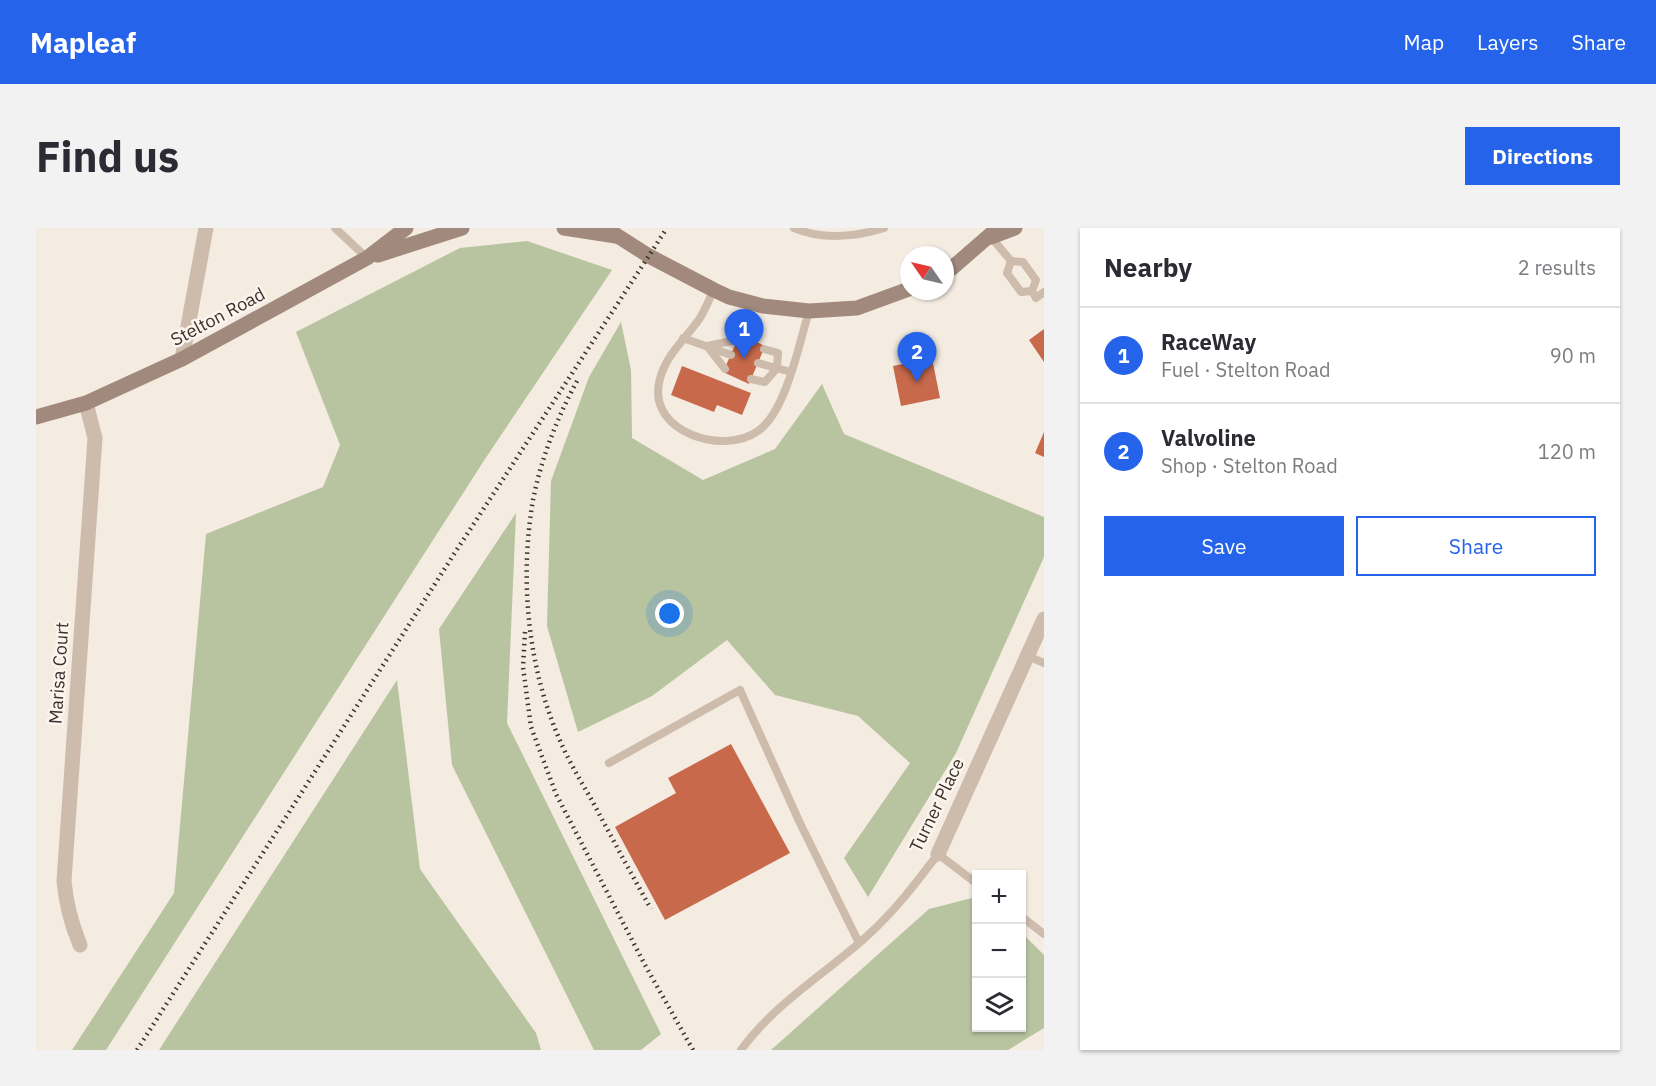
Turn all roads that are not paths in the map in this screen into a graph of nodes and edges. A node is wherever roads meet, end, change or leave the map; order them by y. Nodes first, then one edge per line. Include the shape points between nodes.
1 (206, 228) edge
2 (335, 228) edge
3 (406, 228) edge
4 (462, 228) edge
5 (564, 228) edge
6 (605, 228) edge
7 (794, 228) edge
8 (884, 228) edge
9 (1015, 228) edge
10 (832, 232) edge
11 (994, 232) edge
12 (619, 237) junction
13 (367, 258) junction
14 (1011, 261) junction
15 (954, 266) edge
16 (714, 290) junction
17 (1032, 291) junction
18 (900, 292) edge
19 (1044, 292) edge
20 (809, 311) junction
21 (683, 338) junction
22 (737, 340) dead end
23 (707, 346) junction
24 (764, 349) dead end
25 (731, 355) dead end
26 (182, 359) junction
27 (758, 363) dead end
28 (777, 368) junction
29 (725, 369) dead end
30 (790, 372) junction
31 (751, 379) dead end
32 (86, 403) junction
33 (36, 417) edge
34 (1044, 619) edge
35 (1028, 656) junction
36 (1044, 663) edge
37 (609, 762) dead end
38 (938, 854) junction
39 (972, 880) edge
40 (1026, 920) edge
41 (1044, 934) edge
42 (858, 943) junction
43 (80, 945) dead end
44 (741, 1050) edge

1 - 26 street
2 - 13 lane
3 - 13 main road, Stelton Road
4 - 13 main road
5 - 12 main road
6 - 12 main road
7 - 10 lane via 803,232
8 - 10 lane via 859,235
9 - 11 main road
11 - 14 lane
11 - 15 main road
12 - 16 main road
13 - 26 main road, Stelton Road
14 - 17 lane via 1023,262 1036,280
14 - 17 lane via 1007,273 1021,292
16 - 20 main road via 763,306
16 - 21 lane via 699,320
17 - 19 lane via 1036,298
18 - 20 main road via 857,308
20 - 30 lane
21 - 23 lane
21 - 30 lane via 663,367 658,400 675,424 707,441 740,440 759,431 779,405
22 - 23 lane
23 - 25 lane
23 - 29 lane
24 - 28 lane via 777,353
26 - 32 main road, Stelton Road
27 - 28 lane
28 - 30 lane
28 - 31 lane via 765,382
32 - 33 main road, Stelton Road
32 - 43 street, Marisa Court via 95,438 64,881 70,923
34 - 35 street, Turner Place
35 - 36 lane
35 - 38 street, Turner Place
37 - 42 lane via 740,690
38 - 39 lane
38 - 42 lane, Turner Place via 909,893
40 - 41 lane
42 - 44 lane, Turner Place via 787,1002

